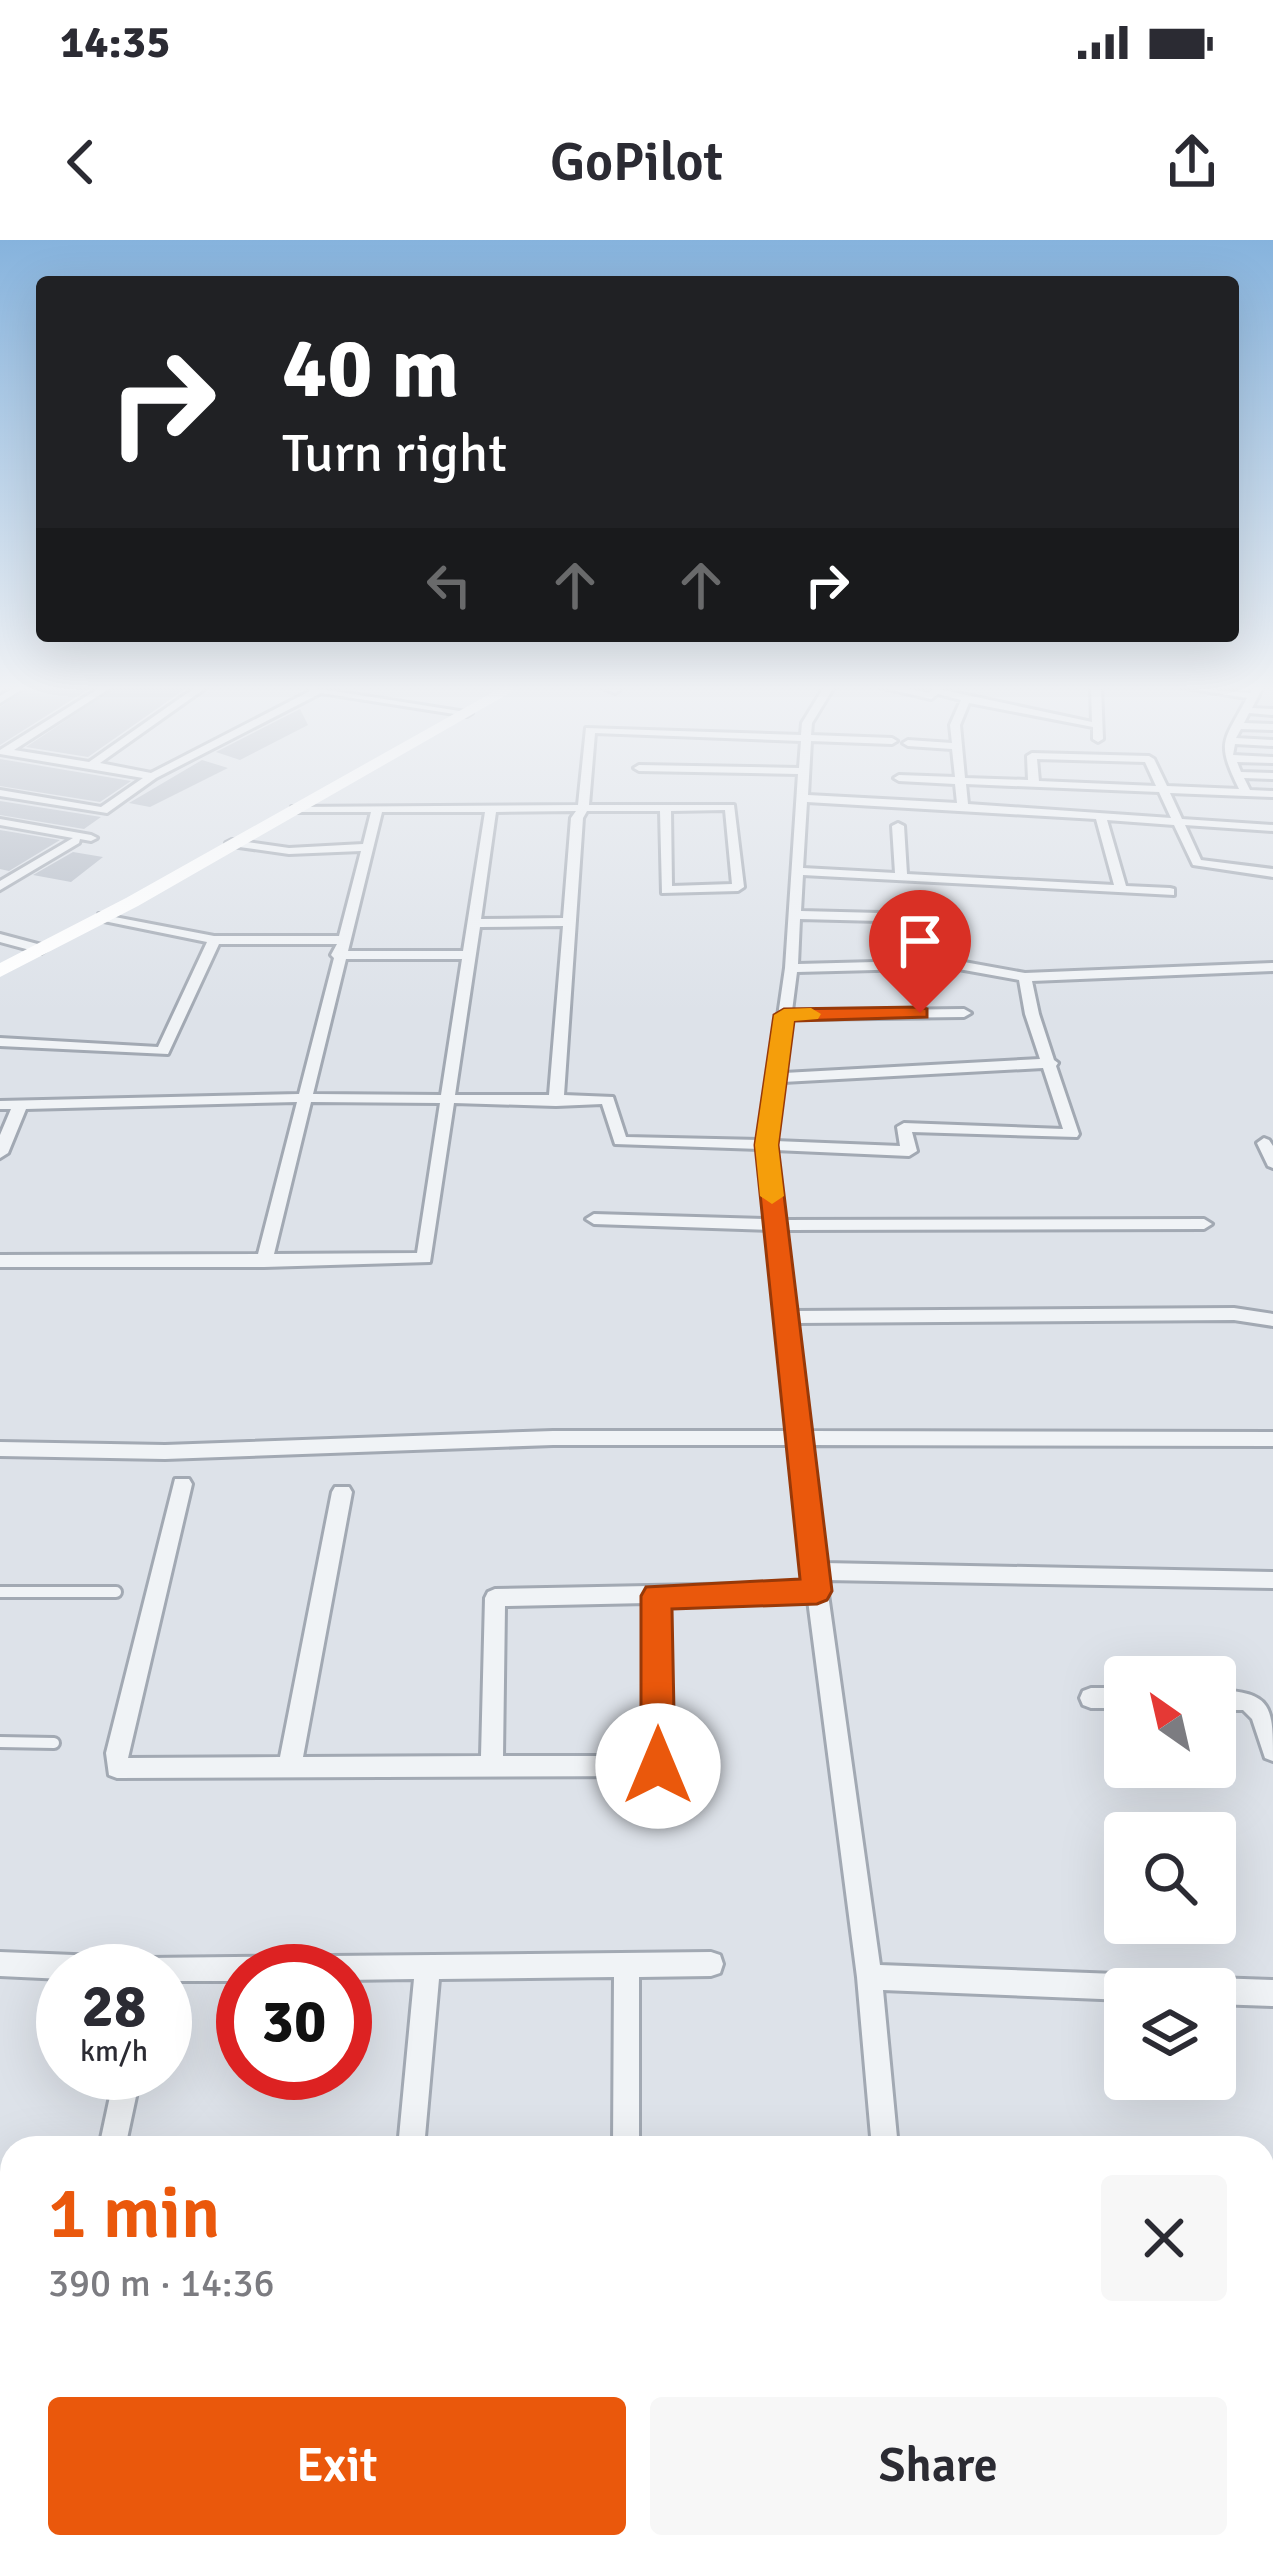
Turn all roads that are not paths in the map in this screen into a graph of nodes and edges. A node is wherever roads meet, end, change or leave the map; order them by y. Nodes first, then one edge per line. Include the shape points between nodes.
1 (12, 795) edge
2 (125, 795) edge
3 (321, 795) edge
4 (584, 795) edge
5 (963, 795) edge
6 (1168, 795) edge
7 (802, 798) joint
8 (665, 807) junction
9 (963, 807) junction
10 (491, 808) junction
11 (583, 808) junction
12 (296, 809) junction
13 (377, 810) junction
14 (1101, 820) junction
15 (0, 822) edge
16 (1178, 822) junction
17 (898, 826) dead end
18 (1273, 828) edge
19 (91, 838) dead end
20 (75, 842) dead end
21 (232, 844) junction
22 (367, 848) junction
23 (797, 871) junction
24 (1273, 873) edge
25 (901, 875) junction
26 (0, 886) edge
27 (1120, 889) junction
28 (1170, 892) dead end
29 (794, 915) junction
30 (103, 917) junction
31 (880, 917) dead end
32 (568, 922) junction
33 (475, 923) junction
34 (0, 938) edge
35 (214, 940) junction
36 (339, 948) junction
37 (41, 950) junction
38 (470, 955) junction
39 (1273, 967) edge
40 (790, 968) junction
41 (0, 971) edge
42 (1025, 977) junction
43 (964, 1013) dead end
44 (784, 1015) junction
45 (0, 1042) edge
46 (1052, 1063) junction
47 (776, 1078) junction
48 (303, 1098) junction
49 (450, 1099) junction
50 (556, 1102) junction
51 (0, 1105) edge
52 (20, 1105) junction
53 (1264, 1143) dead end
54 (766, 1145) junction
55 (0, 1153) edge
56 (1273, 1162) edge
57 (594, 1219) dead end
58 (1204, 1224) dead end
59 (776, 1225) junction
60 (0, 1261) edge
61 (264, 1262) junction
62 (786, 1317) junction
63 (1273, 1320) edge
64 (800, 1437) junction
65 (1273, 1439) edge
66 (0, 1449) edge
67 (182, 1484) dead end
68 (342, 1492) dead end
69 (1273, 1580) edge
70 (816, 1581) junction
71 (0, 1592) edge
72 (116, 1592) dead end
73 (657, 1596) junction
74 (1090, 1697) dead end
75 (1104, 1697) edge
76 (1236, 1701) edge
77 (0, 1742) edge
78 (54, 1743) dead end
79 (1273, 1751) edge
80 (290, 1766) junction
81 (492, 1767) junction
82 (0, 1964) edge
83 (711, 1964) dead end
84 (36, 1965) edge
85 (627, 1965) junction
86 (427, 1969) junction
87 (192, 1970) edge
88 (869, 1977) junction
89 (1104, 1986) edge
90 (1236, 1992) edge
91 (1273, 1993) edge
92 (122, 2100) edge
93 (115, 2136) edge
94 (412, 2136) edge
95 (626, 2136) edge
96 (884, 2136) edge

1 - 2 street via 103,811
3 - 12 street
4 - 11 street
5 - 9 street
6 - 16 street
7 - 9 street
7 - 23 street
8 - 8 street via 730,807 738,887 666,890
8 - 11 street
9 - 14 street
10 - 11 street
10 - 13 street
10 - 33 street
11 - 32 street
12 - 13 street
12 - 21 street
13 - 22 street
14 - 16 street
14 - 27 street
15 - 19 street
16 - 18 street
16 - 24 street via 1197,863
17 - 25 street
20 - 26 street
21 - 22 street
21 - 30 street
22 - 36 street
23 - 25 street
23 - 29 street
25 - 27 street
27 - 28 street
29 - 31 street
29 - 40 street
30 - 35 street
30 - 37 street
32 - 33 street
32 - 50 street
33 - 38 street
34 - 37 street
35 - 36 street
35 - 45 street via 164,1051
36 - 38 street
36 - 48 street
37 - 41 street
38 - 49 street
39 - 42 street
40 - 42 street via 953,964
40 - 44 street
42 - 46 street
43 - 44 street
44 - 47 street
46 - 47 street
46 - 54 street via 1072,1134 904,1127 909,1150
47 - 54 street
48 - 49 street
48 - 52 street
48 - 61 street
49 - 50 street
49 - 61 street via 424,1258
50 - 54 street via 608,1100 620,1142
51 - 52 street
52 - 55 street
53 - 56 street
54 - 59 street
57 - 59 street
58 - 59 street
59 - 62 street
60 - 61 street
62 - 63 street
62 - 64 street
64 - 65 street
64 - 66 street
64 - 70 street
67 - 80 street via 117,1768
68 - 80 street
69 - 70 street
70 - 73 street
70 - 88 street
71 - 72 lane
73 - 81 street via 495,1598
73 - 81 street via 658,1766
74 - 75 street
76 - 79 street via 1261,1714
77 - 78 lane
80 - 81 street
82 - 84 street
83 - 85 street
85 - 86 street
85 - 95 street
86 - 87 street
86 - 94 street
88 - 89 street
88 - 96 street
90 - 91 street
92 - 93 street

